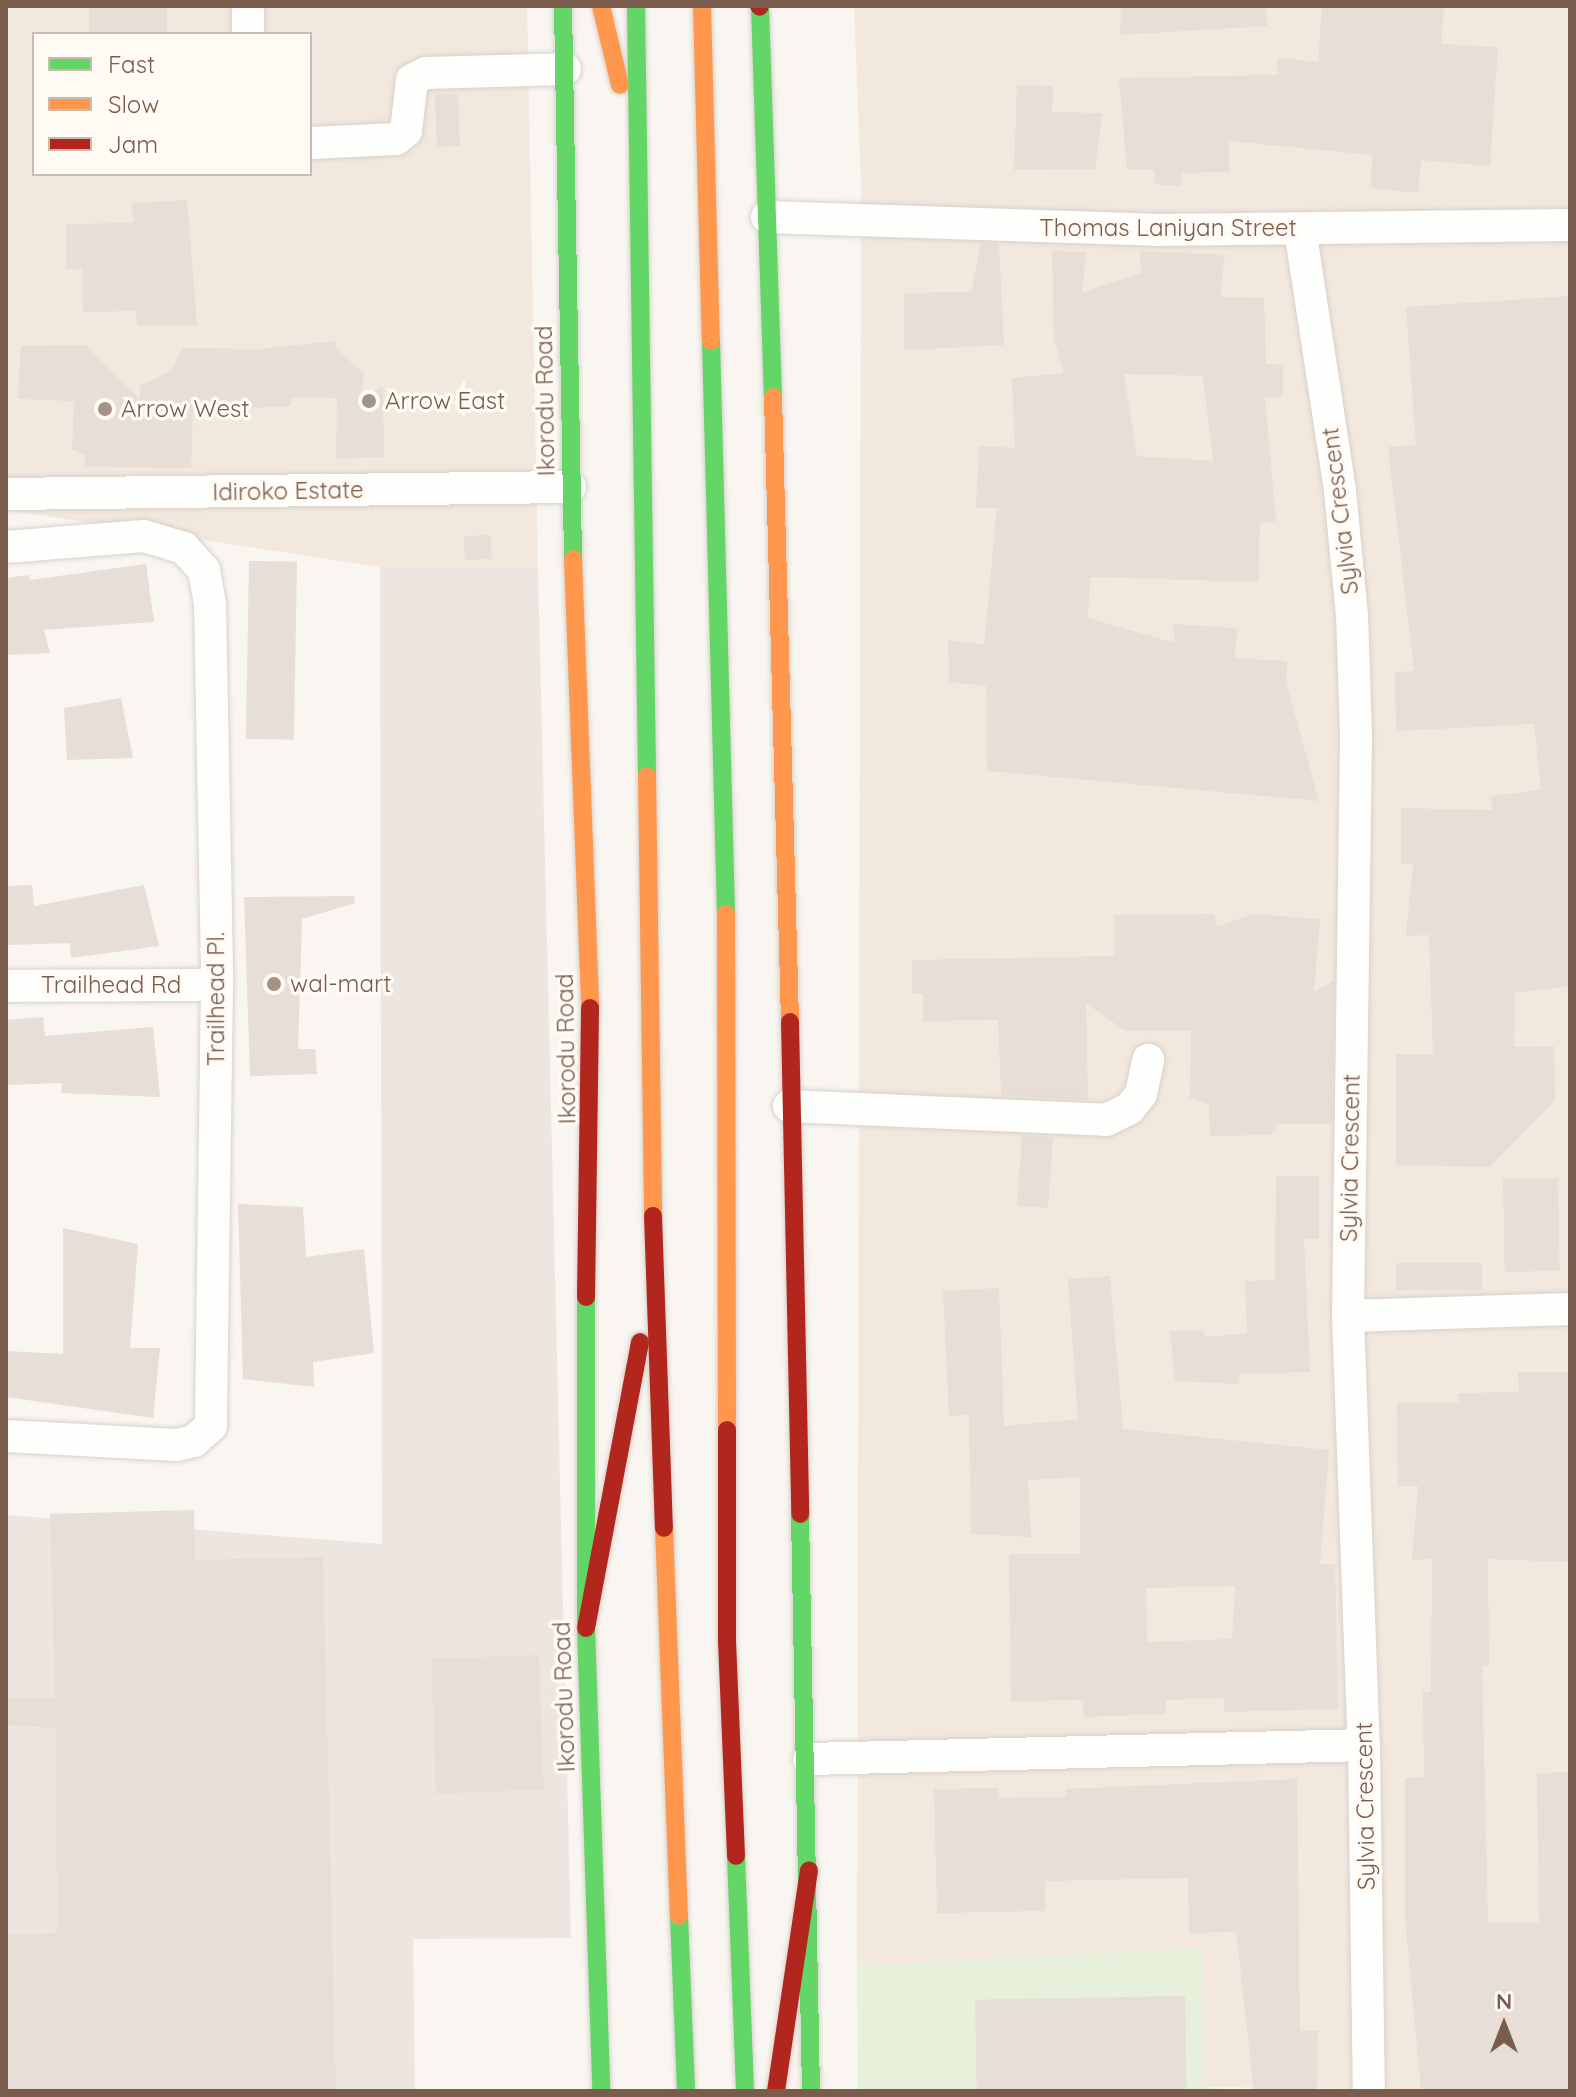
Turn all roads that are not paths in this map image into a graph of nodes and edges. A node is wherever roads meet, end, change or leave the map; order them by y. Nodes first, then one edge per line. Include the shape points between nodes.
1 (248, 6) edge
2 (563, 6) edge
3 (601, 6) edge
4 (636, 6) edge
5 (702, 6) edge
6 (759, 6) edge
7 (248, 32) edge
8 (565, 69) junction
9 (312, 143) edge
10 (638, 153) junction
11 (767, 217) junction
12 (1570, 225) edge
13 (1300, 229) junction
14 (570, 487) junction
15 (6, 494) edge
16 (6, 547) edge
17 (217, 985) junction
18 (6, 986) edge
19 (1148, 1060) dead end
20 (789, 1106) junction
21 (654, 1265) junction
22 (1570, 1309) edge
23 (1348, 1316) junction
24 (6, 1436) edge
25 (586, 1628) junction
26 (1364, 1745) junction
27 (809, 1759) junction
28 (809, 1870) junction
29 (601, 2091) edge
30 (686, 2091) edge
31 (745, 2091) edge
32 (776, 2091) edge
33 (811, 2091) edge
34 (1369, 2091) edge

1 - 7 street
2 - 8 main road, Ikorodu Road
3 - 10 main road
4 - 10 main road
5 - 31 main road via 727,967 727,1641
6 - 11 main road
8 - 9 street via 426,73 412,80 406,131 396,139
8 - 14 main road, Ikorodu Road
10 - 21 main road
11 - 13 street, Thomas Laniyan Street via 930,225
11 - 20 main road via 784,717
12 - 13 street, Thomas Laniyan Street
13 - 23 street, Sylvia Crescent via 1340,491 1352,615 1356,737
14 - 15 street, Idiroko Estate
14 - 25 main road, Ikorodu Road via 592,1051 585,1337
16 - 17 street, Trailhead Pl. via 144,536 184,548 204,570 210,604
17 - 18 street, Trailhead Rd
17 - 24 street, Trailhead Pl. via 211,1426 194,1441 176,1445
19 - 20 street via 1141,1094 1129,1109 1106,1120
20 - 27 main road
21 - 25 main road
21 - 30 main road
22 - 23 street
23 - 26 street, Sylvia Crescent
25 - 29 main road, Ikorodu Road
26 - 27 street
26 - 34 street, Sylvia Crescent
27 - 28 main road
28 - 32 main road
28 - 33 main road

